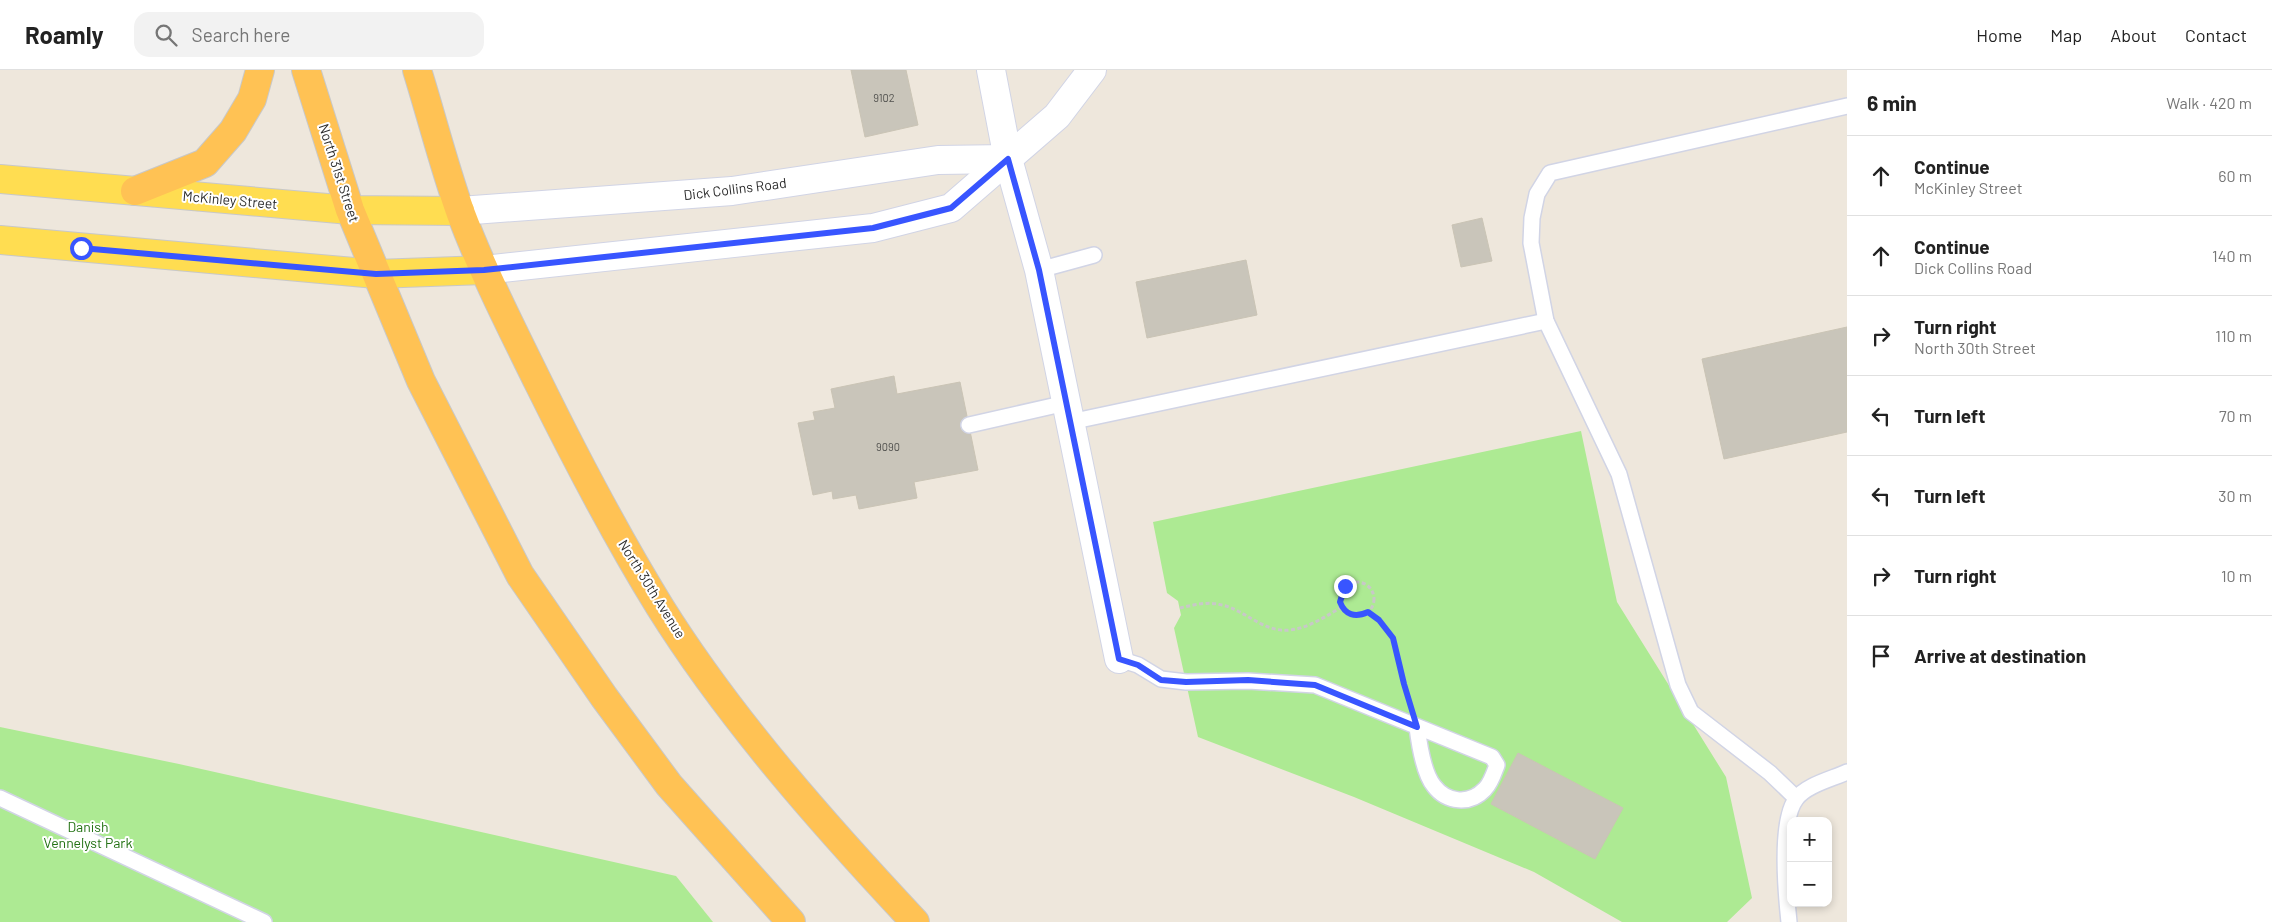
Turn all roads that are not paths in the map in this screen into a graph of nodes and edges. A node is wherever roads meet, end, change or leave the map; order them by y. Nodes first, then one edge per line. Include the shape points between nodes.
1 (260, 70) edge
2 (306, 70) edge
3 (417, 70) edge
4 (991, 70) edge
5 (1092, 70) edge
6 (1847, 106) edge
7 (1008, 159) junction
8 (0, 179) edge
9 (135, 192) junction
10 (350, 210) junction
11 (460, 211) junction
12 (0, 240) edge
13 (1094, 254) dead end
14 (484, 270) junction
15 (1039, 270) junction
16 (376, 274) junction
17 (1546, 321) junction
18 (1068, 412) junction
19 (969, 425) dead end
20 (1119, 659) joint
21 (1417, 727) junction
22 (1847, 772) edge
23 (0, 798) edge
24 (1796, 798) junction
25 (264, 922) edge
26 (791, 922) edge
27 (915, 922) edge
28 (1789, 922) edge

1 - 9 highway via 252,99 232,131 205,163
2 - 10 highway, North 31st Street
3 - 11 highway
4 - 7 main road
5 - 7 main road via 1057,116
6 - 17 lane via 1550,174 1537,194 1531,243
7 - 11 main road, Dick Collins Road via 938,160 732,191
7 - 14 main road via 951,208 873,228
7 - 15 main road
8 - 9 main road, McKinley Street
9 - 10 main road, McKinley Street
10 - 11 main road, McKinley Street
10 - 16 highway, North 31st Street
11 - 14 highway, North 30th Avenue
12 - 16 main road
13 - 15 lane
14 - 16 main road
14 - 27 highway, North 30th Avenue via 586,479 661,608 718,691 795,788
15 - 18 main road
16 - 26 highway via 421,381 520,575 669,785
17 - 18 lane
17 - 24 lane via 1619,474 1678,685 1691,712 1770,773
18 - 19 lane
18 - 20 main road
20 - 21 lane via 1138,665 1161,680 1248,680 1315,685
21 - 21 lane via 1419,748 1434,786 1449,799 1458,801 1474,798 1485,789 1497,765 1492,757
22 - 24 lane
23 - 25 lane
24 - 28 lane via 1790,810 1784,866

